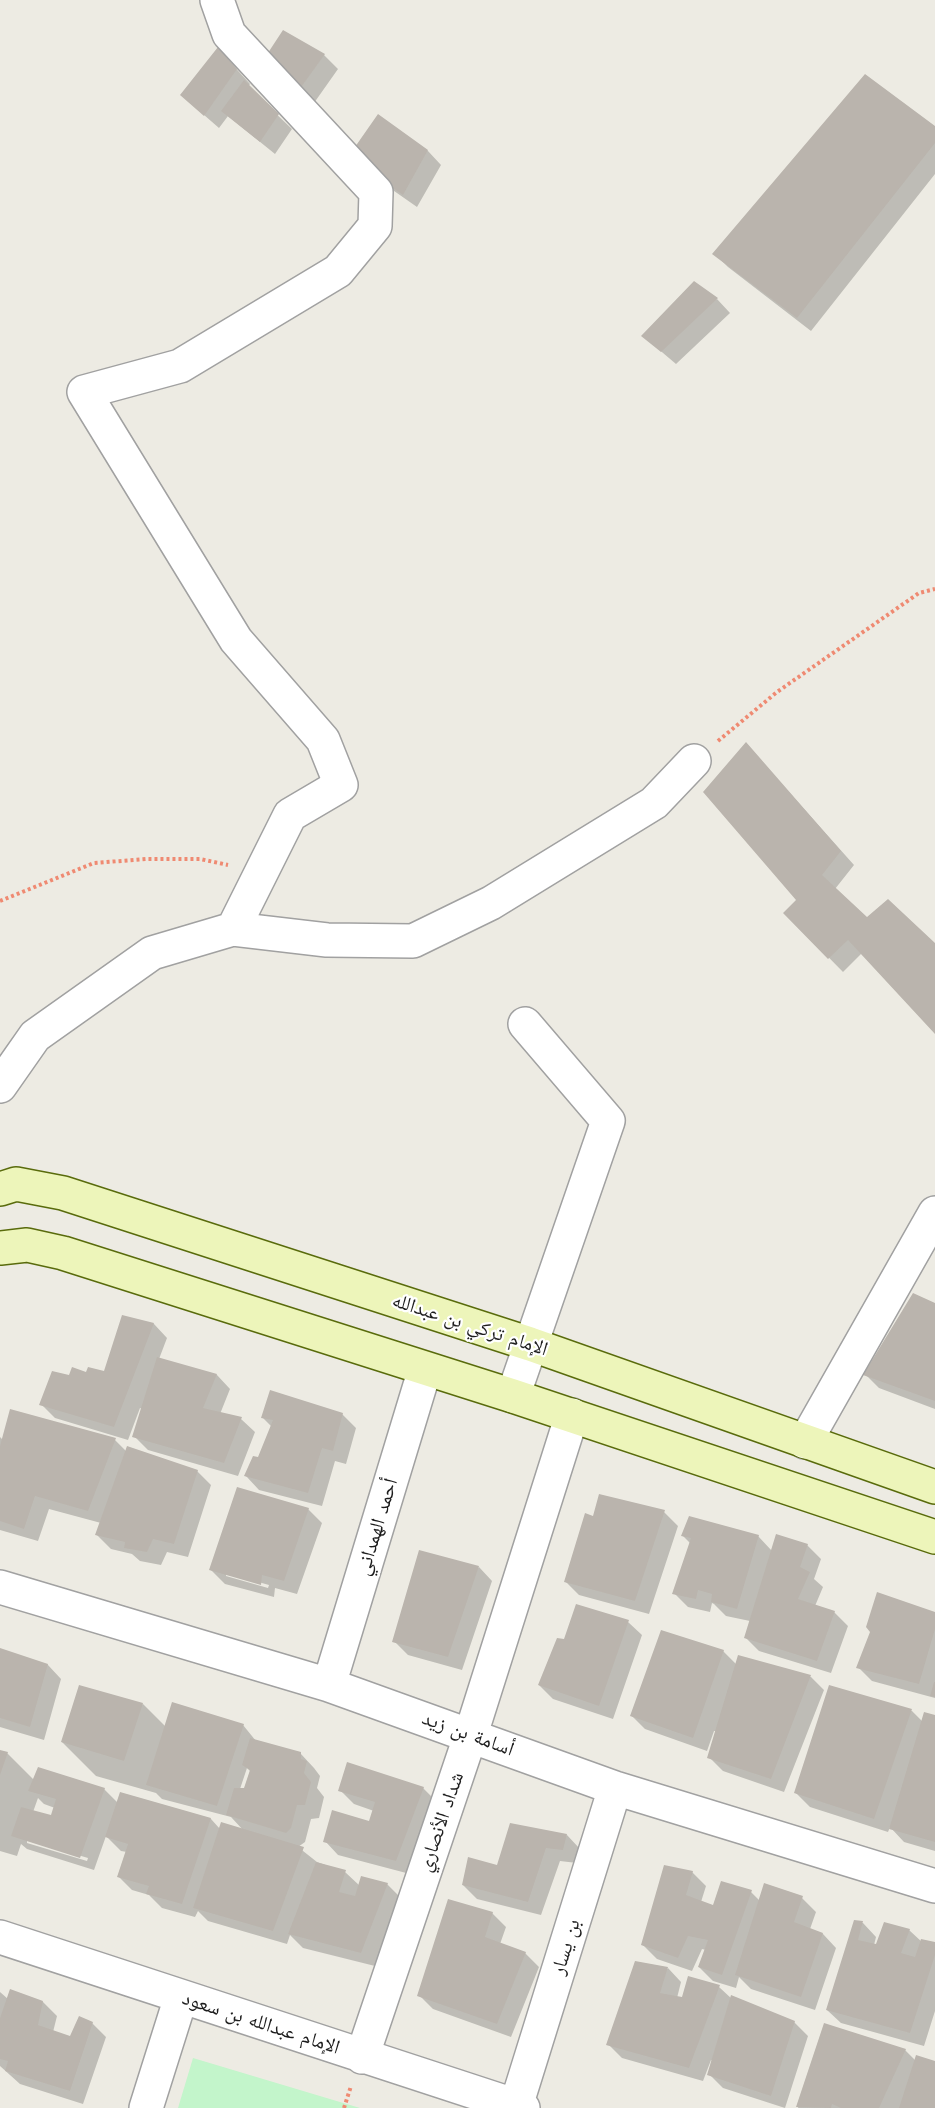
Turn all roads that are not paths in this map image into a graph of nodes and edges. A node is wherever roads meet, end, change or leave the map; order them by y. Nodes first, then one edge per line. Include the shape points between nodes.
1 (217, 0) edge
2 (694, 761) road end
3 (233, 929) junction
4 (525, 1024) dead end
5 (0, 1086) edge
6 (0, 1189) edge
7 (935, 1213) edge
8 (0, 1248) edge
9 (530, 1344) junction
10 (425, 1369) junction
11 (513, 1396) junction
12 (572, 1415) junction
13 (805, 1442) junction
14 (935, 1486) edge
15 (935, 1537) edge
16 (0, 1587) edge
17 (328, 1685) junction
18 (471, 1734) junction
19 (615, 1788) junction
20 (935, 1886) edge
21 (0, 1937) edge
22 (182, 1997) junction
23 (362, 2057) junction
24 (520, 2107) edge
25 (146, 2108) edge

1 - 3 street via 229,34 376,192 375,226 338,272 180,366 84,392 236,640 323,740 341,785 290,814
2 - 3 street via 654,803 491,903 413,941 327,940
3 - 5 street via 152,953 35,1036
4 - 9 street via 608,1121
6 - 9 street, الإمام تركي بن عبدالله via 16,1184 63,1193
7 - 13 street
8 - 10 street via 27,1245 63,1253
9 - 11 street
9 - 13 street, الإمام تركي بن عبدالله
10 - 11 street
10 - 17 street, أحمد الهمداني
11 - 12 street
12 - 15 street
12 - 18 street, شداد الأنصاري
13 - 14 street, الإمام تركي بن عبدالله
16 - 17 street, أسامة بن زيد
17 - 18 street, أسامة بن زيد
18 - 19 street, أسامة بن زيد
18 - 23 street, شداد الأنصاري
19 - 20 street, أسامة بن زيد
19 - 24 street, بن يسار
21 - 22 street, الإمام عبدالله بن سعود
22 - 23 street, الإمام عبدالله بن سعود
22 - 25 street
23 - 24 street, الإمام عبدالله بن سعود

